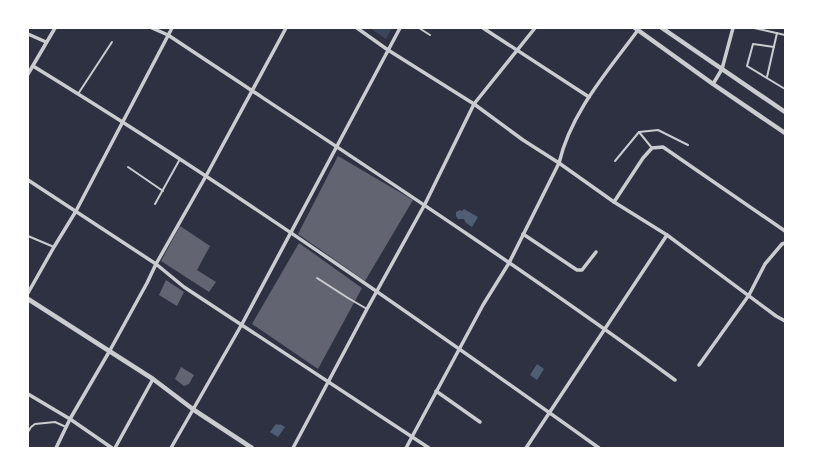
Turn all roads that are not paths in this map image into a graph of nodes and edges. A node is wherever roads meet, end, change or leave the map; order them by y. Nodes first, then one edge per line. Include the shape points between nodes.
1 (55, 28) edge
2 (152, 28) edge
3 (172, 28) edge
4 (286, 28) edge
5 (357, 28) edge
6 (400, 28) edge
7 (419, 28) edge
8 (483, 28) edge
9 (535, 28) edge
10 (662, 28) edge
11 (733, 28) edge
12 (754, 28) edge
13 (636, 29) edge
14 (777, 33) junction
15 (28, 34) edge
16 (168, 35) junction
17 (430, 35) dead end
18 (785, 35) edge
19 (46, 42) junction
20 (112, 42) dead end
21 (774, 47) junction
22 (388, 50) junction
23 (517, 51) junction
24 (33, 66) junction
25 (722, 69) junction
26 (28, 74) edge
27 (767, 78) junction
28 (713, 84) junction
29 (785, 89) edge
30 (252, 91) junction
31 (78, 94) junction
32 (589, 97) junction
33 (474, 104) junction
34 (785, 112) edge
35 (124, 122) junction
36 (639, 132) junction
37 (785, 133) edge
38 (688, 145) dead end
39 (337, 147) junction
40 (652, 148) junction
41 (181, 159) junction
42 (615, 161) dead end
43 (559, 163) junction
44 (128, 167) dead end
45 (206, 176) junction
46 (28, 180) edge
47 (163, 190) junction
48 (614, 202) junction
49 (155, 204) dead end
50 (425, 204) junction
51 (76, 211) junction
52 (785, 231) edge
53 (290, 233) junction
54 (523, 234) junction
55 (667, 235) junction
56 (28, 236) edge
57 (785, 243) edge
58 (54, 247) junction
59 (596, 252) dead end
60 (508, 263) junction
61 (156, 264) junction
62 (317, 278) dead end
63 (376, 292) junction
64 (28, 293) edge
65 (749, 295) junction
66 (28, 299) edge
67 (367, 309) junction
68 (785, 321) edge
69 (242, 324) junction
70 (606, 329) junction
71 (460, 350) junction
72 (109, 352) junction
73 (699, 365) dead end
74 (153, 379) junction
75 (675, 380) dead end
76 (328, 382) junction
77 (436, 391) junction
78 (28, 394) edge
79 (194, 410) junction
80 (549, 412) junction
81 (70, 419) junction
82 (480, 422) dead end
83 (67, 427) junction
84 (28, 432) edge
85 (412, 437) junction
86 (56, 448) edge
87 (112, 448) edge
88 (115, 448) edge
89 (171, 448) edge
90 (252, 448) edge
91 (293, 448) edge
92 (406, 448) edge
93 (429, 448) edge
94 (526, 448) edge
95 (599, 448) edge

1 - 19 street
2 - 16 street
3 - 16 street
4 - 30 street
5 - 22 street
6 - 22 street
7 - 17 lane
8 - 23 street
9 - 23 street
10 - 25 street
11 - 25 street
12 - 14 lane
13 - 28 street
13 - 32 street
14 - 18 lane
14 - 21 lane
15 - 19 street
16 - 30 street
16 - 35 street
19 - 24 street
20 - 31 lane
21 - 27 lane
21 - 27 lane via 753,44 747,66
22 - 33 street
22 - 39 street
23 - 32 street
23 - 33 street
24 - 26 street
24 - 31 street
25 - 28 street
25 - 34 street
27 - 29 lane
28 - 37 street
30 - 39 street
30 - 45 street
31 - 35 street
32 - 43 street via 565,140
33 - 43 street
33 - 50 street
35 - 41 street
35 - 51 street
36 - 38 lane via 658,130
36 - 40 lane
36 - 42 lane
39 - 50 street
39 - 53 street
40 - 48 street via 642,158
40 - 52 street via 663,147
41 - 45 street
41 - 47 lane
43 - 48 street
43 - 54 street
44 - 47 lane
45 - 53 street
45 - 61 street
46 - 51 street
47 - 49 lane
48 - 55 street
50 - 60 street
50 - 63 street
51 - 58 street
51 - 61 street
53 - 63 street
53 - 69 street
54 - 59 street via 577,270 582,270
54 - 60 street
55 - 65 street
55 - 70 street
56 - 58 lane
57 - 65 street via 765,264
58 - 64 street
60 - 70 street
60 - 71 street
61 - 69 street via 184,287
61 - 72 street
62 - 67 lane
63 - 67 street
63 - 71 street
65 - 68 street
65 - 73 street
66 - 72 street
67 - 76 street
69 - 76 street
69 - 79 street
70 - 75 street
70 - 80 street
71 - 77 street
71 - 80 street
72 - 74 street
72 - 81 street
74 - 79 street
74 - 88 street
76 - 85 street
76 - 91 street
77 - 82 street
77 - 85 street
78 - 81 street
79 - 89 street
79 - 90 street
80 - 94 street
80 - 95 street
81 - 83 street
81 - 87 street
83 - 84 lane via 55,422 35,424
83 - 86 street
85 - 92 street
85 - 93 street

